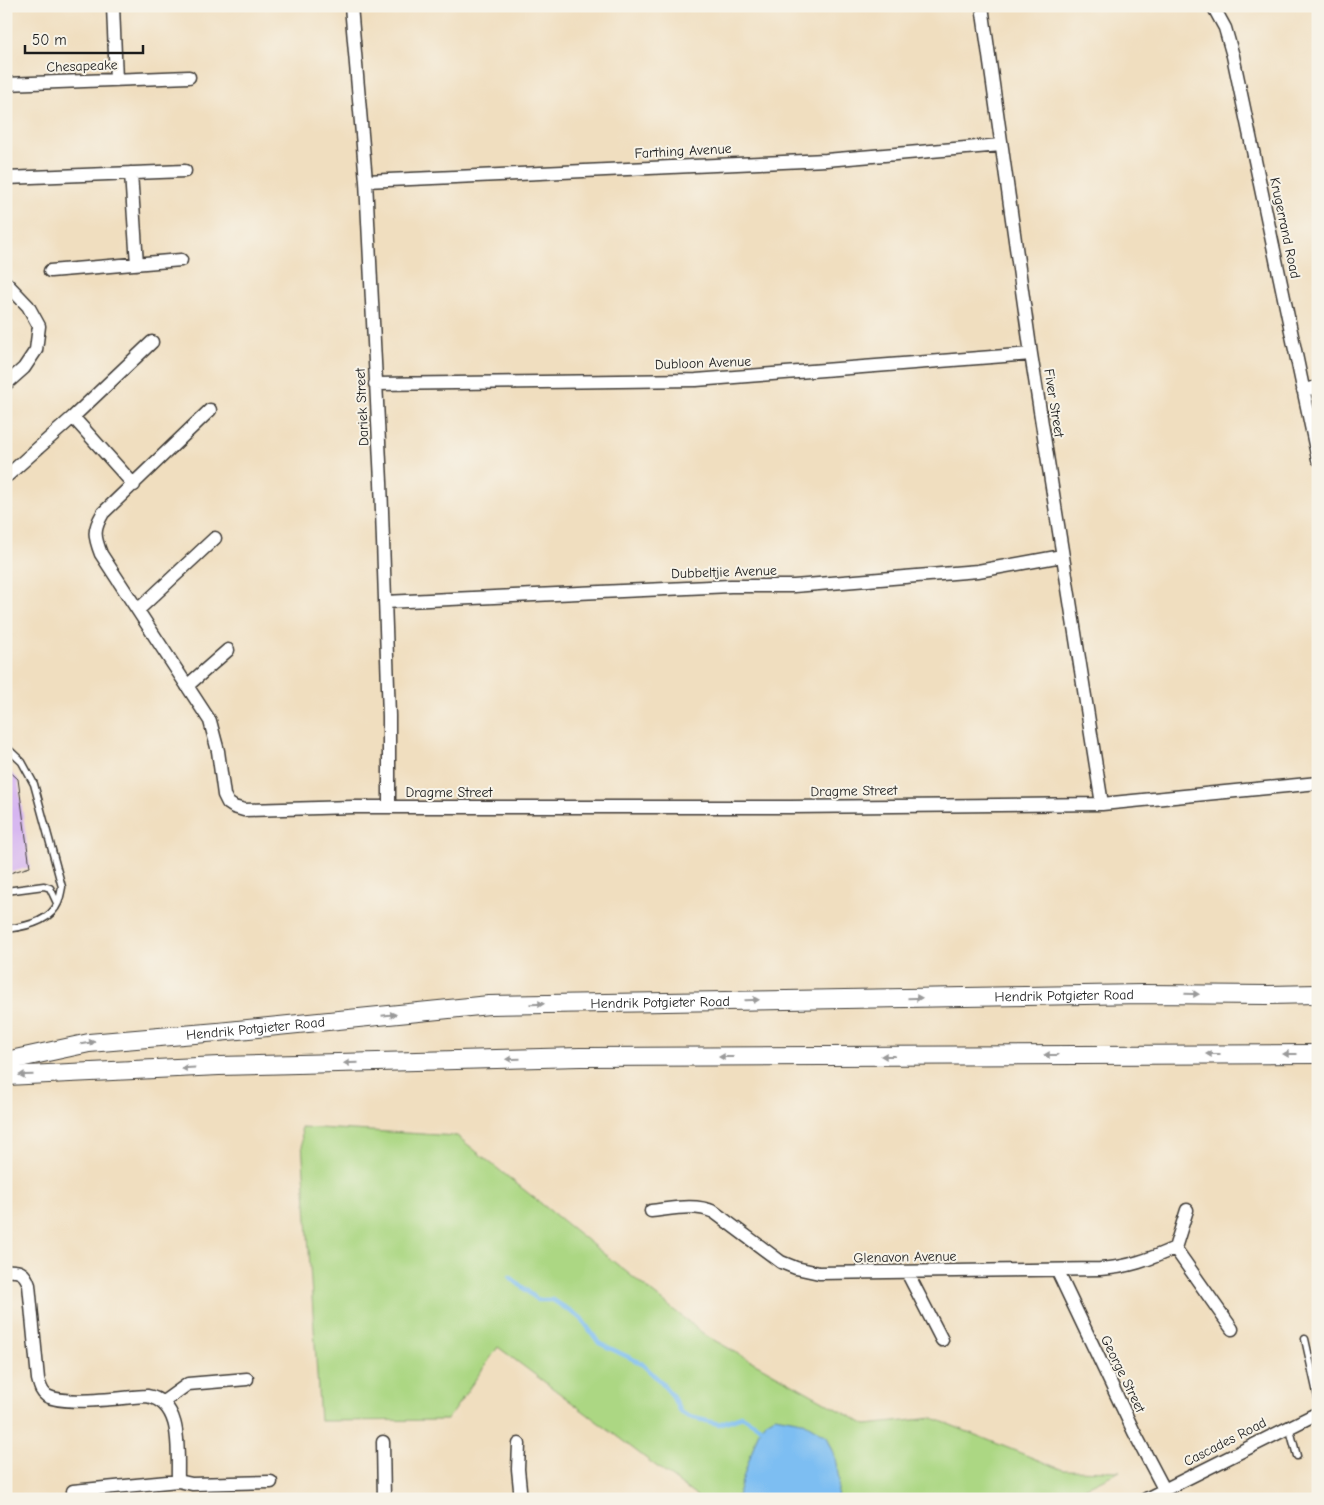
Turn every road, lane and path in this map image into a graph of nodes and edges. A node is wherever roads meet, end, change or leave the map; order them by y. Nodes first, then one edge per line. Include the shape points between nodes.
1 (113, 6) edge
2 (352, 6) edge
3 (982, 6) edge
4 (1213, 6) edge
5 (189, 77) dead end
6 (116, 80) junction
7 (6, 84) edge
8 (1001, 145) junction
9 (185, 171) dead end
10 (131, 173) junction
11 (6, 178) edge
12 (366, 181) junction
13 (180, 260) dead end
14 (137, 264) junction
15 (50, 271) dead end
16 (6, 283) edge
17 (152, 342) dead end
18 (1031, 354) junction
19 (6, 384) edge
20 (375, 384) junction
21 (1318, 387) edge
22 (1303, 390) junction
23 (210, 410) dead end
24 (73, 417) junction
25 (1318, 458) edge
26 (8, 475) dead end
27 (134, 484) junction
28 (215, 538) dead end
29 (1062, 556) junction
30 (385, 602) junction
31 (138, 610) junction
32 (228, 650) dead end
33 (187, 686) junction
34 (6, 747) edge
35 (1318, 783) edge
36 (1102, 804) junction
37 (389, 807) junction
38 (6, 891) edge
39 (58, 904) junction
40 (6, 929) edge
41 (1318, 994) edge
42 (1318, 1054) edge
43 (6, 1061) edge
44 (6, 1076) edge
45 (1187, 1210) dead end
46 (651, 1211) dead end
47 (1175, 1248) junction
48 (1057, 1270) junction
49 (6, 1271) edge
50 (907, 1272) junction
51 (1232, 1329) dead end
52 (1305, 1338) dead end
53 (942, 1340) dead end
54 (247, 1379) dead end
55 (1318, 1398) edge
56 (163, 1402) junction
57 (1318, 1413) edge
58 (1289, 1426) junction
59 (383, 1442) dead end
60 (519, 1444) dead end
61 (1298, 1456) dead end
62 (178, 1481) junction
63 (271, 1482) dead end
64 (1164, 1489) junction
65 (73, 1491) dead end
66 (384, 1499) edge
67 (522, 1499) edge
68 (1146, 1499) edge

1 - 6 street
2 - 12 street, Dariek Street
3 - 8 street, Fiver Street
4 - 22 street, Krugerrand Road via 1225,28 1233,56
5 - 6 street, Chesapeake
6 - 7 street, Chesapeake
8 - 12 street, Farthing Avenue via 826,160
8 - 18 street, Fiver Street
9 - 10 street
10 - 11 street
10 - 14 street
12 - 20 street, Dariek Street
13 - 14 street
14 - 15 street
16 - 19 street via 28,306 39,326 36,350 24,368
17 - 24 street
18 - 20 street, Dubloon Avenue via 696,380
18 - 29 street, Fiver Street
20 - 30 street, Dariek Street
21 - 22 street
22 - 25 street, Krugerrand Road
23 - 27 street
24 - 26 street
24 - 27 street
27 - 31 street via 103,513 96,526 95,538 101,554
28 - 31 street
29 - 30 street, Dubbeltjie Avenue via 978,571 794,586 730,586
29 - 36 street, Fiver Street
30 - 37 street, Dariek Street
31 - 33 street
32 - 33 street
33 - 37 street, Dragme Street via 210,721 224,796 234,808
34 - 39 lane via 22,762 34,784 62,887
35 - 36 street, Dragme Street
36 - 37 street, Dragme Street
38 - 39 lane via 44,886 54,893
39 - 40 lane via 45,918 24,928
43 -> 41 main road, Hendrik Potgieter Road via 90,1042 488,1005
42 -> 44 main road via 580,1057 219,1066
45 - 47 street
46 - 50 street, Glenavon Avenue via 698,1207 714,1212 781,1262 796,1268 819,1273
47 - 48 street, Glenavon Avenue via 1124,1267
47 - 51 street
48 - 50 street, Glenavon Avenue
48 - 64 street, George Street
49 - 56 street via 26,1276 29,1285 38,1379 46,1395 70,1400 147,1396
50 - 53 street
52 - 55 lane
54 - 56 street via 188,1384
56 - 62 street via 174,1418
57 - 58 street, Cascades Road
58 - 61 lane
58 - 64 street, Cascades Road
59 - 66 street
60 - 67 street
62 - 63 street via 192,1484
62 - 65 street
64 - 68 street, Cascades Road

